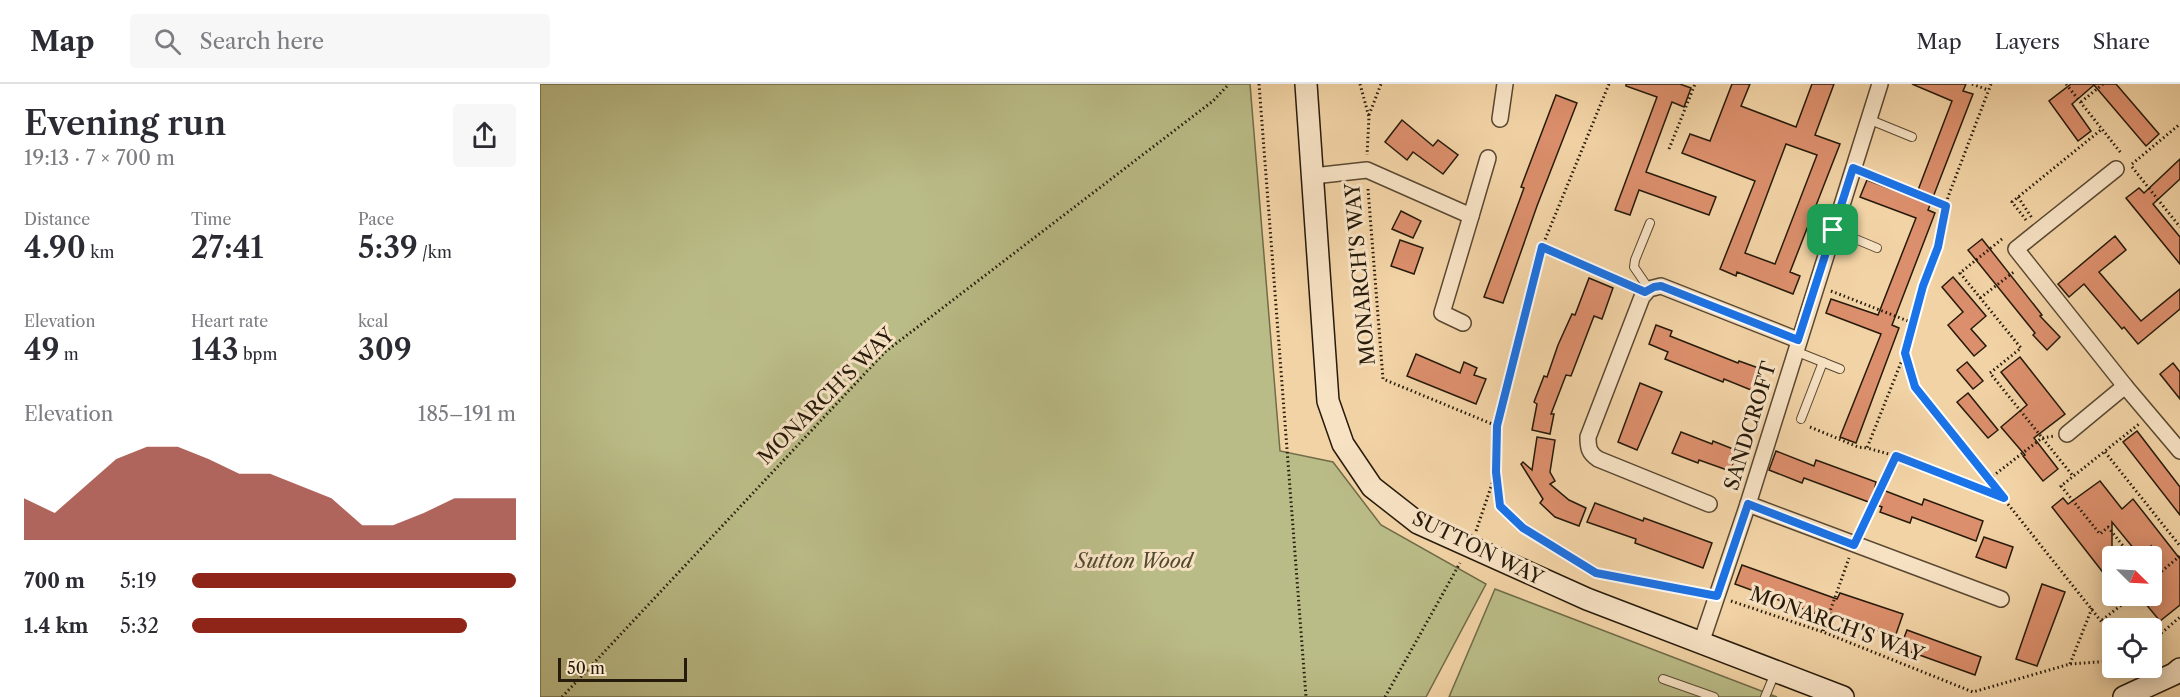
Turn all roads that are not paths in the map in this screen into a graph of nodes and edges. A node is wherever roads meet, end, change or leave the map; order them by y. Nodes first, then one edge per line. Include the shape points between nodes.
1 (1306, 84) edge
2 (1505, 84) edge
3 (1880, 84) edge
4 (1500, 119) dead end
5 (1868, 119) junction
6 (1912, 137) dead end
7 (1488, 158) dead end
8 (2116, 168) road end
9 (1313, 176) junction
10 (1471, 216) junction
11 (1650, 223) dead end
12 (1833, 230) junction
13 (1877, 248) dead end
14 (1647, 291) junction
15 (1463, 323) dead end
16 (1797, 346) junction
17 (1823, 362) junction
18 (1840, 369) dead end
19 (2125, 386) junction
20 (1804, 422) road end
21 (2067, 434) road end
22 (2180, 451) edge
23 (1709, 504) dead end
24 (1748, 504) junction
25 (2001, 599) dead end
26 (1701, 643) junction
27 (1775, 672) junction
28 (2177, 672) edge
29 (1663, 679) dead end
30 (1714, 697) edge
31 (1765, 697) edge
32 (1843, 697) edge
33 (2124, 697) edge
34 (2164, 697) edge

1 - 9 street, SUTTON WAY
2 - 4 street
3 - 5 street, SANDCROFT
5 - 6 lane
5 - 12 street, SANDCROFT
7 - 10 street
8 - 19 street via 2016,249
9 - 10 street via 1367,170
9 - 26 street, SUTTON WAY via 1328,400 1343,444 1372,487 1419,523 1587,599
10 - 15 street via 1442,313
11 - 14 lane via 1634,267
12 - 13 lane
12 - 16 street, SANDCROFT
14 - 16 street via 1661,286
14 - 23 street via 1588,437 1588,447 1598,459
16 - 17 lane
16 - 24 street, SANDCROFT
17 - 18 lane
17 - 20 lane
19 - 21 street
19 - 22 street
24 - 25 street
24 - 26 street, SANDCROFT
26 - 27 street, SUTTON WAY
27 - 31 lane
27 - 32 street, SUTTON WAY
28 - 33 street
28 - 34 street
29 - 30 lane

